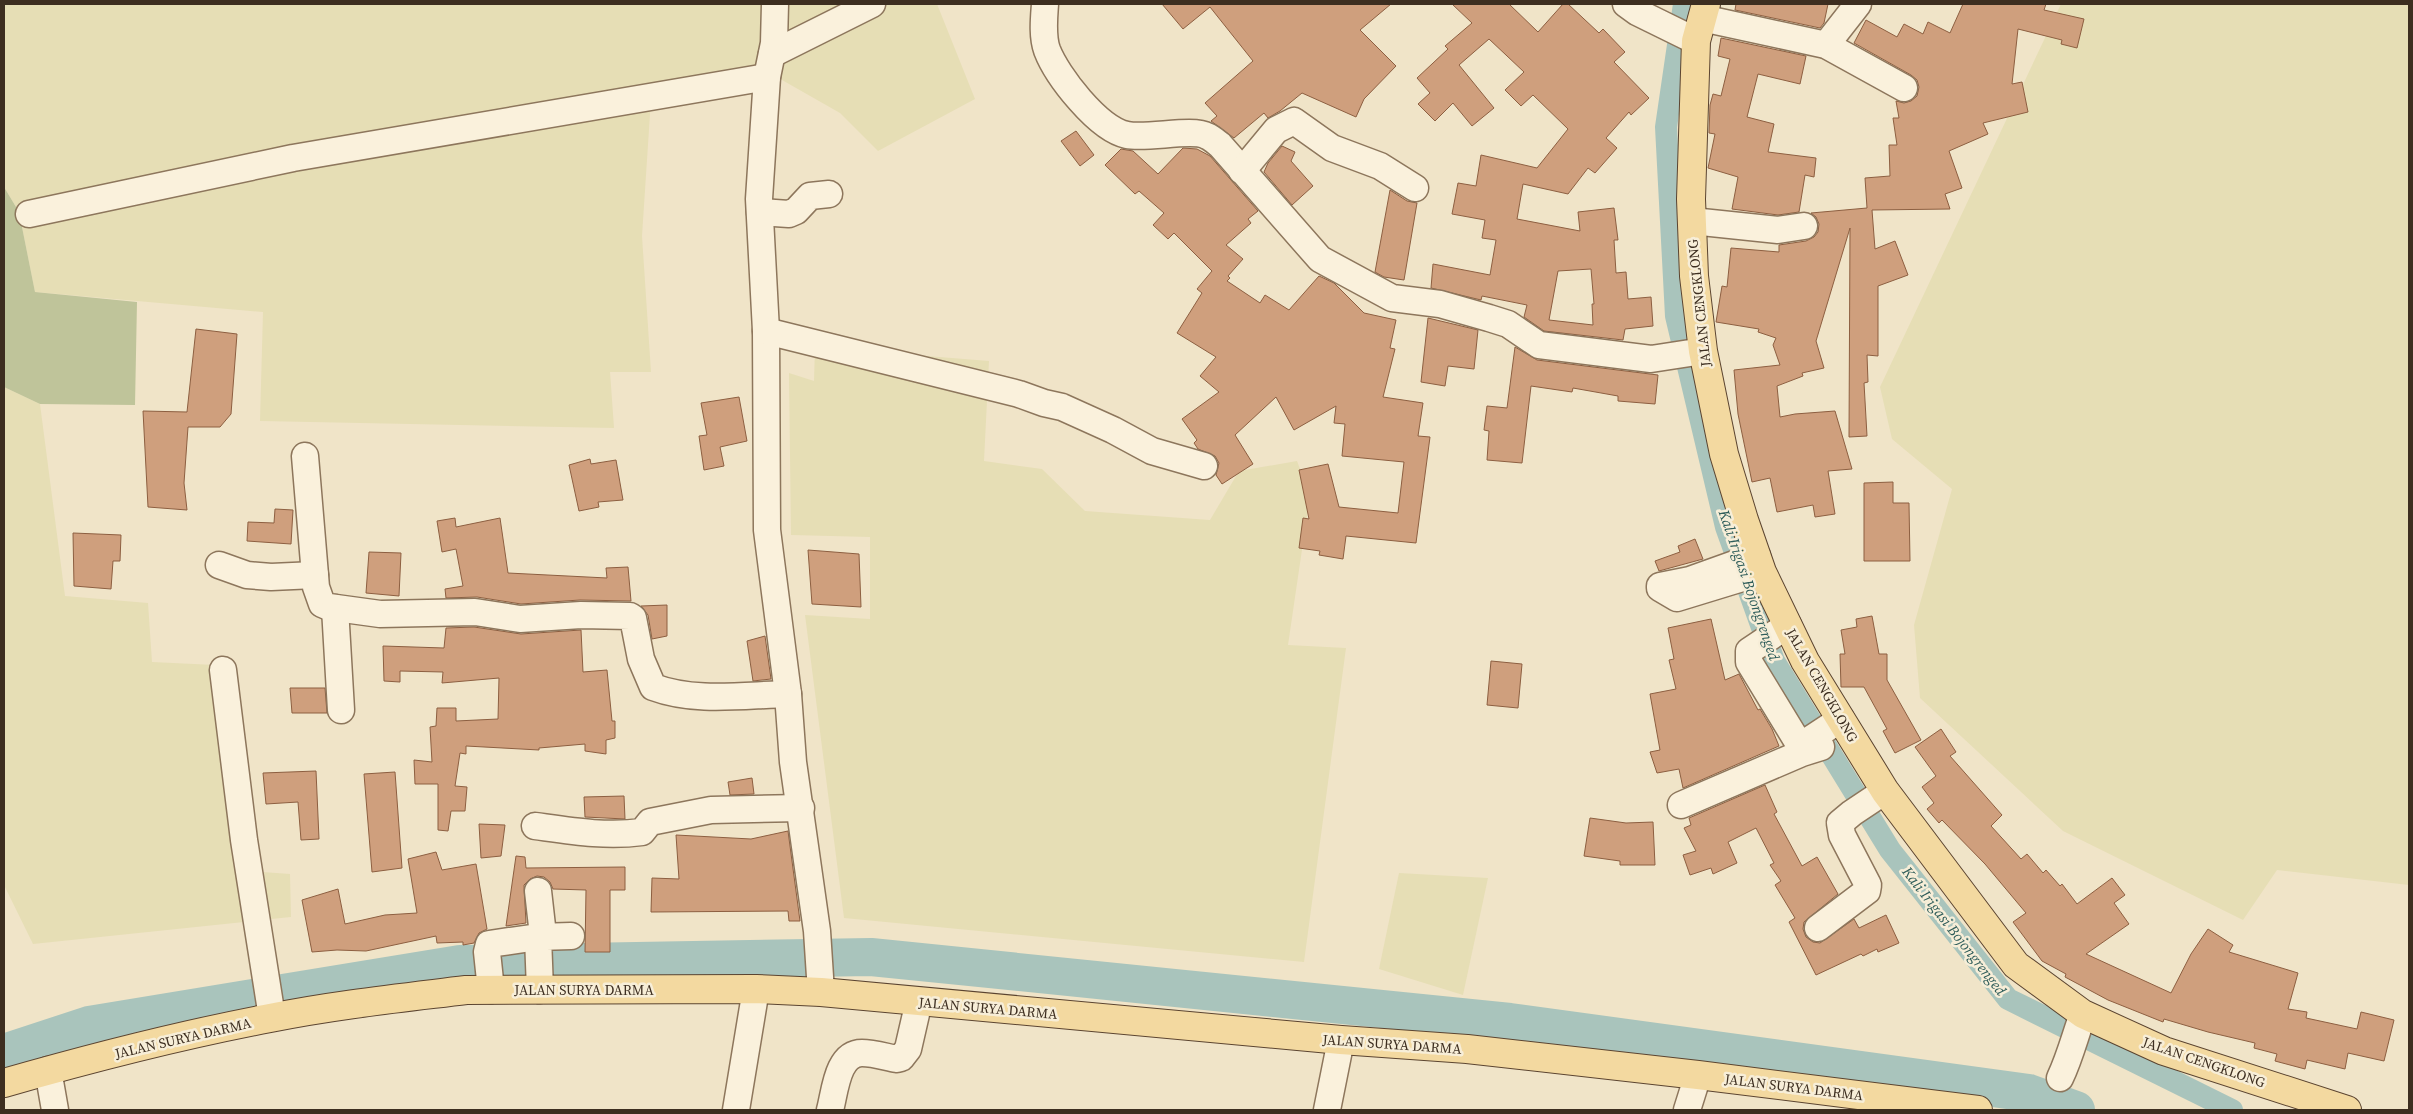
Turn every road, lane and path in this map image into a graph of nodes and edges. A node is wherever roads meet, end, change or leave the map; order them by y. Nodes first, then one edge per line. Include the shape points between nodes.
1 (775, 4) edge
2 (872, 4) edge
3 (1045, 4) edge
4 (1858, 4) edge
5 (1631, 8) edge
6 (1697, 24) edge
7 (1826, 45) junction
8 (769, 65) junction
9 (1904, 88) dead end
10 (1242, 171) junction
11 (1415, 188) dead end
12 (829, 194) dead end
13 (760, 212) junction
14 (29, 214) dead end
15 (1692, 221) junction
16 (1804, 226) dead end
17 (766, 331) junction
18 (1696, 353) junction
19 (305, 456) dead end
20 (1204, 466) dead end
21 (219, 565) dead end
22 (1753, 567) junction
23 (315, 575) junction
24 (1692, 587) dead end
25 (335, 608) junction
26 (1784, 628) junction
27 (223, 670) dead end
28 (788, 694) junction
29 (341, 710) dead end
30 (1840, 729) junction
31 (1811, 745) junction
32 (1880, 795) junction
33 (1681, 805) dead end
34 (801, 808) junction
35 (535, 826) dead end
36 (538, 891) dead end
37 (1818, 928) dead end
38 (572, 936) dead end
39 (539, 939) junction
40 (820, 981) junction
41 (539, 982) junction
42 (491, 985) junction
43 (756, 989) junction
44 (920, 1002) junction
45 (271, 1011) junction
46 (2079, 1027) junction
47 (1341, 1040) junction
48 (48, 1070) junction
49 (1698, 1075) junction
50 (2060, 1078) dead end
51 (4, 1083) edge
52 (55, 1110) edge
53 (736, 1110) edge
54 (830, 1110) edge
55 (1327, 1110) edge
56 (1687, 1110) edge
57 (1978, 1110) edge
58 (2347, 1110) edge

1 - 8 street
2 - 8 street
3 - 10 street via 1047,50 1084,107 1126,135 1206,134
4 - 7 street
5 - 6 street
6 - 7 street
6 - 15 main road, JALAN CENGKLONG
7 - 9 street
8 - 13 street
8 - 14 street via 293,158
10 - 11 street via 1276,130 1294,121 1332,148 1380,166
10 - 18 street via 1320,259 1392,298 1440,304 1508,324 1539,345 1651,359
12 - 13 street via 810,196 789,214
13 - 17 street
15 - 16 street via 1778,230
15 - 18 main road, JALAN CENGKLONG
17 - 20 street via 1062,407 1152,451
17 - 28 street via 766,530
18 - 22 main road, JALAN CENGKLONG via 1744,520
19 - 23 street
21 - 23 street via 253,575
22 - 24 street
22 - 26 main road, JALAN CENGKLONG
23 - 25 street via 322,604
25 - 28 street via 380,614 475,612 520,619 630,616 653,687 693,698
25 - 29 street
26 - 30 main road, JALAN CENGKLONG
26 - 31 street via 1749,650 1749,662 1799,744
27 - 45 street via 244,840
28 - 34 street
30 - 31 street
30 - 32 main road, JALAN CENGKLONG
31 - 33 street via 1802,753
32 - 37 street via 1840,823 1868,891
32 - 46 main road, JALAN CENGKLONG via 2016,964
34 - 35 street via 711,810 650,822 642,832 625,834 600,835
34 - 40 street
36 - 39 street
38 - 39 street
39 - 41 street
39 - 42 street via 488,944
40 - 43 main road, JALAN SURYA DARMA
40 - 44 main road, JALAN SURYA DARMA
41 - 42 main road, JALAN SURYA DARMA
41 - 43 main road, JALAN SURYA DARMA
42 - 45 main road, JALAN SURYA DARMA
43 - 53 street
44 - 47 main road, JALAN SURYA DARMA
44 - 54 street via 904,1054 896,1059 862,1053 848,1058 841,1070
45 - 48 main road, JALAN SURYA DARMA
46 - 50 street
46 - 58 main road, JALAN CENGKLONG
47 - 49 main road, JALAN SURYA DARMA via 1467,1049
47 - 55 street
48 - 51 main road, JALAN SURYA DARMA
48 - 52 street
49 - 56 street
49 - 57 main road, JALAN SURYA DARMA

